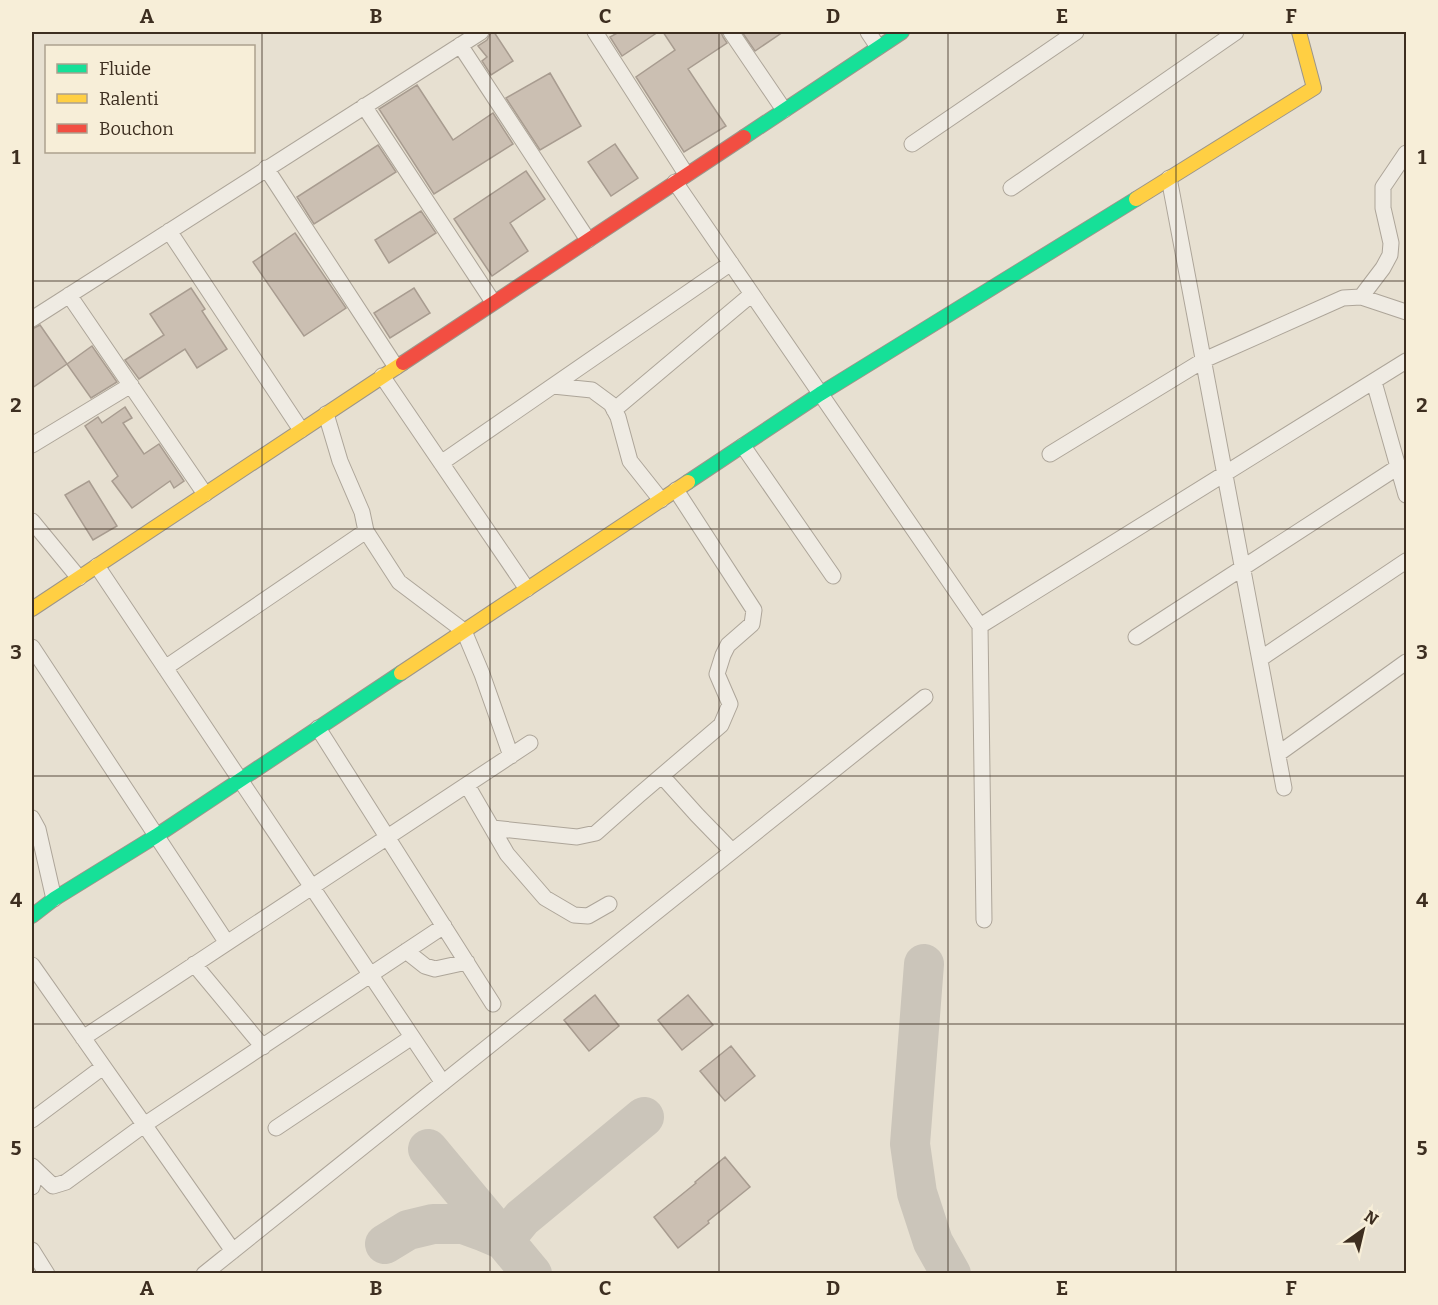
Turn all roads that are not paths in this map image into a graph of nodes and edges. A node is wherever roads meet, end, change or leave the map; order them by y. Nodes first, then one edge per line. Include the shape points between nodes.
1 (481, 32) edge
2 (595, 32) edge
3 (732, 32) edge
4 (868, 32) edge
5 (902, 32) edge
6 (1076, 32) edge
7 (1236, 32) edge
8 (1299, 32) edge
9 (460, 45) junction
10 (878, 47) junction
11 (364, 106) junction
12 (784, 110) junction
13 (912, 144) dead end
14 (1407, 153) edge
15 (266, 168) junction
16 (681, 178) junction
17 (1169, 178) junction
18 (1011, 188) dead end
19 (169, 231) junction
20 (588, 240) junction
21 (731, 263) junction
22 (752, 294) junction
23 (69, 295) junction
24 (1361, 297) junction
25 (494, 302) junction
26 (1407, 312) edge
27 (32, 319) edge
28 (1203, 360) junction
29 (1407, 361) edge
30 (396, 367) junction
31 (382, 376) junction
32 (1374, 382) junction
33 (131, 385) junction
34 (554, 386) junction
35 (820, 394) junction
36 (614, 410) junction
37 (326, 414) junction
38 (301, 430) junction
39 (32, 445) edge
40 (742, 446) junction
41 (1050, 454) dead end
42 (441, 464) junction
43 (1398, 467) junction
44 (1225, 474) junction
45 (676, 490) junction
46 (204, 494) junction
47 (1407, 495) edge
48 (661, 500) junction
49 (32, 521) edge
50 (366, 531) junction
51 (1407, 561) edge
52 (97, 566) junction
53 (1243, 568) junction
54 (833, 576) dead end
55 (79, 578) junction
56 (527, 589) junction
57 (32, 609) edge
58 (980, 626) junction
59 (464, 631) junction
60 (1136, 637) dead end
61 (32, 647) edge
62 (1260, 659) junction
63 (1407, 662) edge
64 (165, 668) junction
65 (925, 697) dead end
66 (318, 728) junction
67 (530, 743) dead end
68 (1278, 753) junction
69 (510, 756) junction
70 (662, 776) junction
71 (240, 780) junction
72 (467, 785) junction
73 (1284, 788) dead end
74 (32, 818) edge
75 (492, 828) junction
76 (156, 836) junction
77 (387, 837) junction
78 (732, 851) junction
79 (311, 887) junction
80 (54, 899) junction
81 (609, 904) dead end
82 (32, 916) edge
83 (984, 920) dead end
84 (444, 926) junction
85 (226, 943) junction
86 (406, 951) junction
87 (466, 962) junction
88 (194, 964) junction
89 (32, 966) edge
90 (370, 975) junction
91 (493, 1004) dead end
92 (412, 1037) junction
93 (83, 1038) junction
94 (263, 1047) junction
95 (103, 1066) junction
96 (443, 1083) junction
97 (32, 1120) edge
98 (144, 1125) junction
99 (276, 1128) dead end
100 (34, 1169) edge
101 (32, 1187) edge
102 (32, 1250) edge
103 (233, 1251) junction
104 (47, 1274) edge
105 (204, 1274) edge

1 - 9 street
2 - 16 street
3 - 12 street
4 - 10 street
5 - 10 street
6 - 13 street
7 - 18 street
8 - 17 street via 1314,88
9 - 11 street
9 - 20 street
10 - 12 street
11 - 15 street
11 - 25 street
12 - 16 street
14 - 24 street via 1383,187 1390,255
15 - 19 street
15 - 30 street
16 - 20 street
16 - 21 street
17 - 28 street
17 - 35 street
19 - 23 street
19 - 38 street
20 - 25 street
21 - 22 street
21 - 34 street
22 - 35 street
22 - 36 street
23 - 27 street
23 - 33 street
24 - 26 street
24 - 28 street via 1343,298
25 - 30 street
28 - 41 street
28 - 44 street
29 - 32 street
30 - 31 street
31 - 37 street
31 - 42 street
32 - 43 street
32 - 44 street
33 - 39 street
33 - 46 street
34 - 36 street via 592,390
34 - 42 street
35 - 40 street
35 - 58 street
36 - 48 street via 630,461
37 - 38 street
37 - 50 street
38 - 46 street
40 - 45 street
40 - 54 street
42 - 56 street
43 - 47 street
43 - 53 street
44 - 53 street
44 - 58 street
45 - 48 street
45 - 70 street via 754,610 752,624 728,645 717,674 730,704 721,725
46 - 52 street
48 - 56 street
49 - 55 street
50 - 59 street via 399,582
50 - 64 street
51 - 62 street
52 - 55 street
52 - 64 street
53 - 60 street
53 - 62 street
55 - 57 street
56 - 59 street
58 - 83 street
59 - 66 street
59 - 69 street
61 - 76 street
62 - 68 street
63 - 68 street
64 - 71 street
65 - 78 street
66 - 71 street
66 - 77 street
67 - 69 street
68 - 73 street
69 - 72 street
70 - 75 street via 596,833 577,837
70 - 78 street
71 - 76 street
71 - 79 street
72 - 75 street
72 - 77 street
74 - 80 street
75 - 81 street via 507,854 545,898 574,915 588,916
76 - 80 street
76 - 85 street
77 - 79 street
77 - 84 street
78 - 96 street
79 - 85 street
79 - 90 street
80 - 82 street
84 - 86 street
84 - 87 street
85 - 88 street
86 - 87 street via 435,969
86 - 90 street
87 - 91 street
88 - 93 street
88 - 94 street
89 - 93 street
90 - 92 street
90 - 94 street
92 - 96 street
92 - 99 street
93 - 95 street
94 - 98 street
95 - 97 street
95 - 98 street
96 - 103 street
98 - 100 street via 66,1182 53,1186
98 - 103 street
100 - 101 street
102 - 104 street
103 - 105 street

